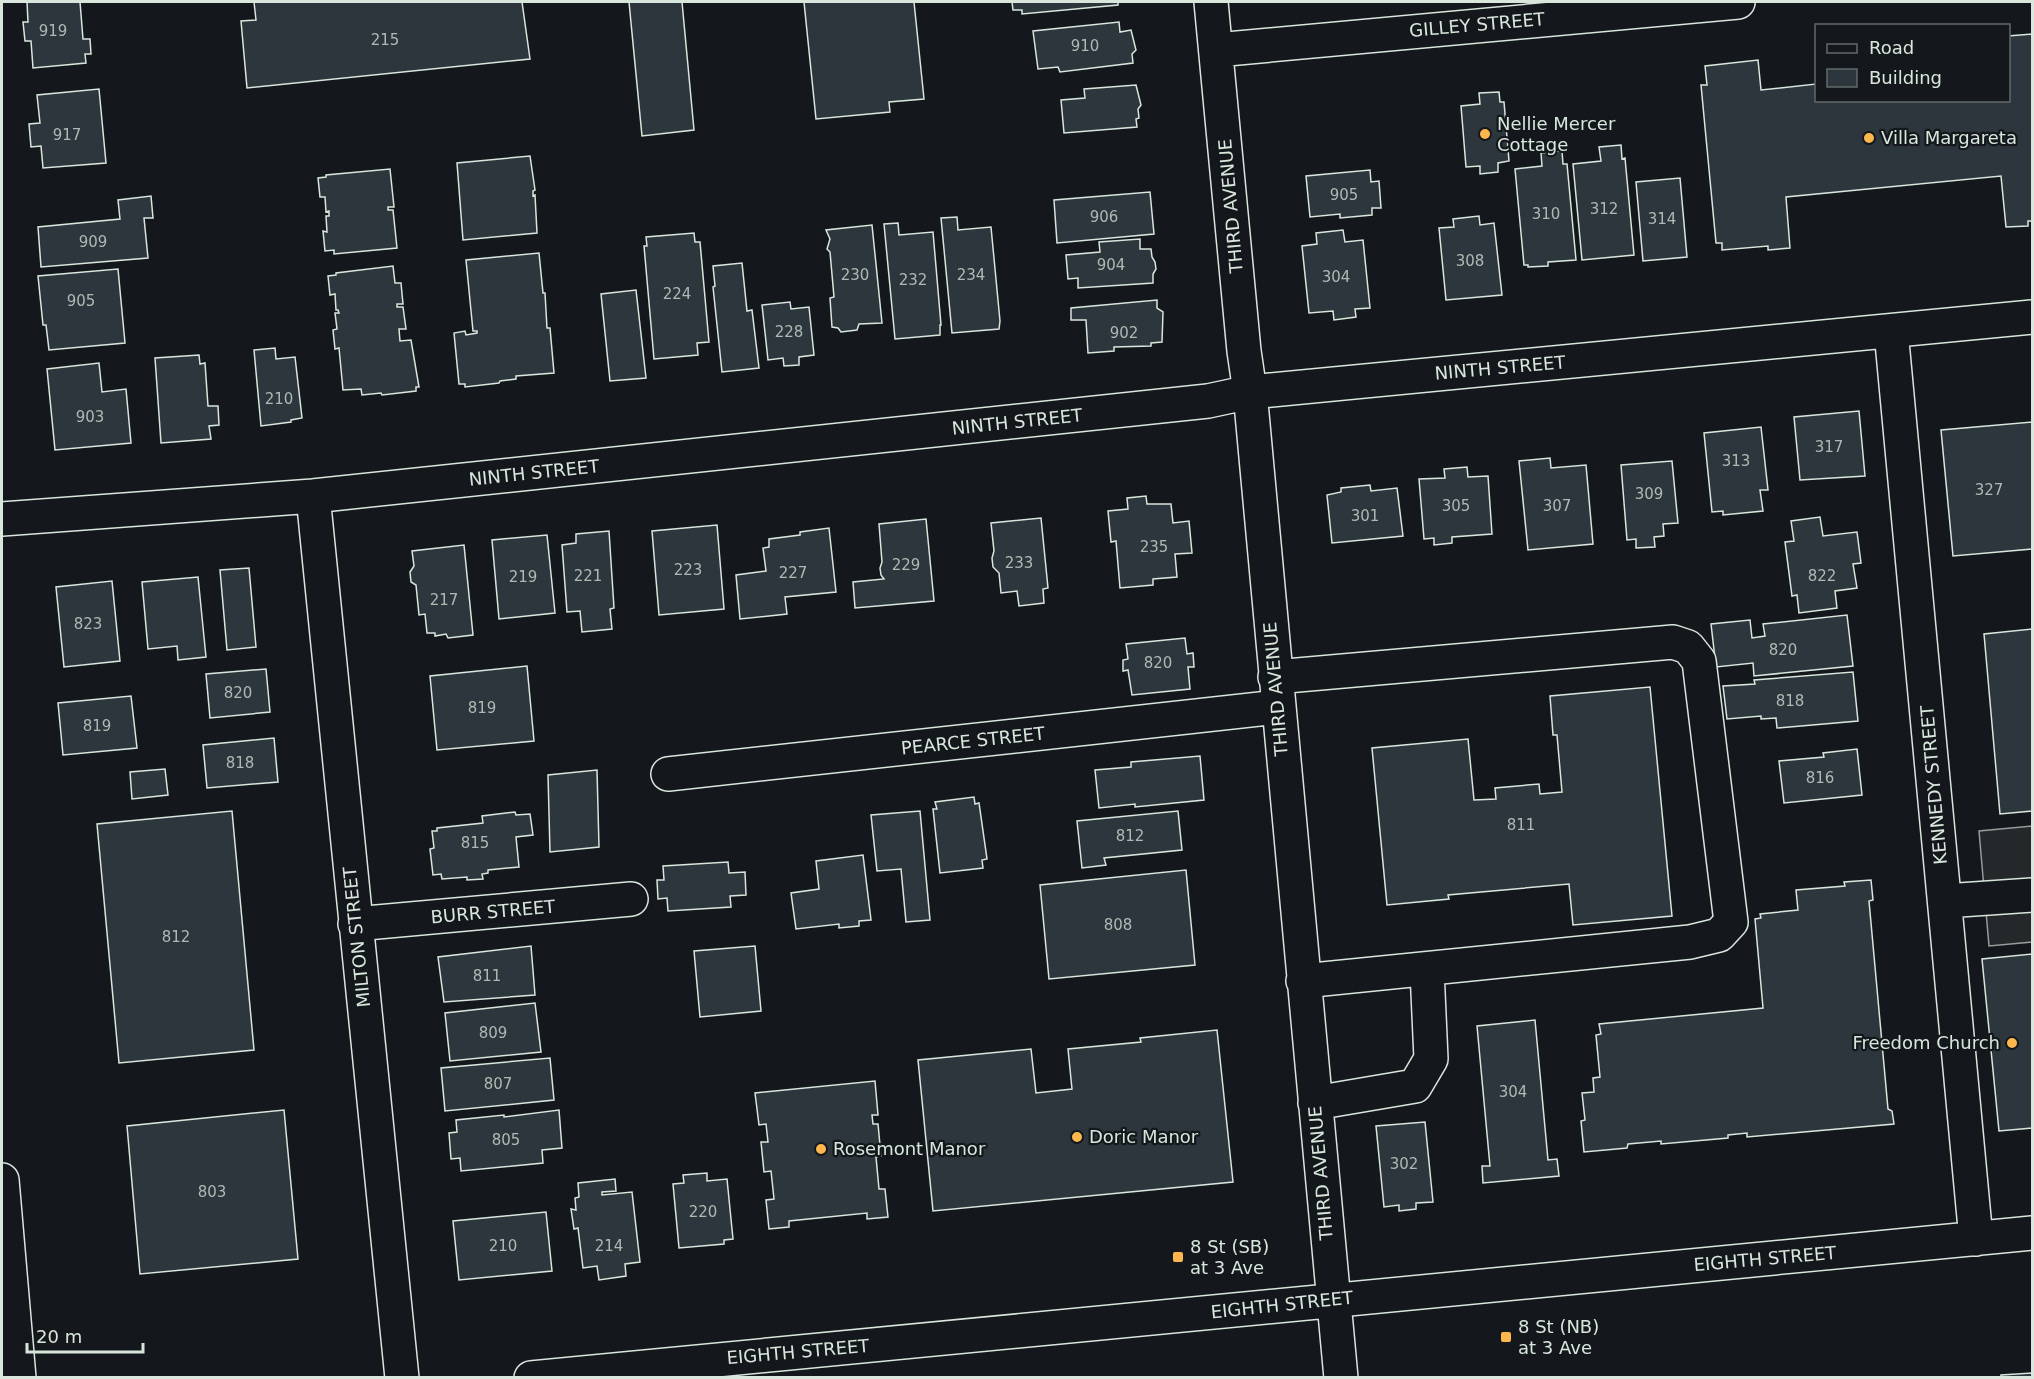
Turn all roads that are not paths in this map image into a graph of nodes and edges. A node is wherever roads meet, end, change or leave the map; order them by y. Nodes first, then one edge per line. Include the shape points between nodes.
1 (1212, 2) edge
2 (1738, 2) edge
3 (1216, 50) junction
4 (2032, 317) edge
5 (1892, 331) junction
6 (1250, 392) junction
7 (313, 496) junction
8 (2, 519) edge
9 (1276, 692) junction
10 (668, 774) dead end
11 (2032, 895) edge
12 (631, 899) dead end
13 (1945, 901) junction
14 (355, 924) junction
15 (1427, 970) junction
16 (1303, 981) junction
17 (1315, 1103) junction
18 (2, 1180) edge
19 (2032, 1233) edge
20 (1976, 1239) junction
21 (1334, 1300) junction
22 (19, 1377) edge
23 (402, 1377) edge
24 (531, 1377) edge
25 (1341, 1377) edge

1 - 3 street, THIRD AVENUE
2 - 3 street, GILLEY STREET
3 - 6 street, THIRD AVENUE
4 - 5 street, NINTH STREET
5 - 6 street, NINTH STREET
5 - 13 street, KENNEDY STREET
6 - 7 street, NINTH STREET via 1197,403
6 - 9 street, THIRD AVENUE
7 - 8 street, NINTH STREET
7 - 14 street, MILTON STREET
9 - 10 street, PEARCE STREET
9 - 15 street, PEARCE STREET via 1673,642 1688,647 1699,661 1731,922 1719,935 1690,942
9 - 16 street, THIRD AVENUE
11 - 13 street
12 - 14 street, BURR STREET
13 - 20 street, KENNEDY STREET
14 - 23 street, MILTON STREET
15 - 16 street, PEARCE STREET
15 - 17 street via 1431,1059 1415,1086
16 - 17 street, THIRD AVENUE
17 - 21 street, THIRD AVENUE
18 - 22 street
19 - 20 street, EIGHTH STREET
20 - 21 street, EIGHTH STREET
21 - 24 street, EIGHTH STREET
21 - 25 street, THIRD AVENUE

